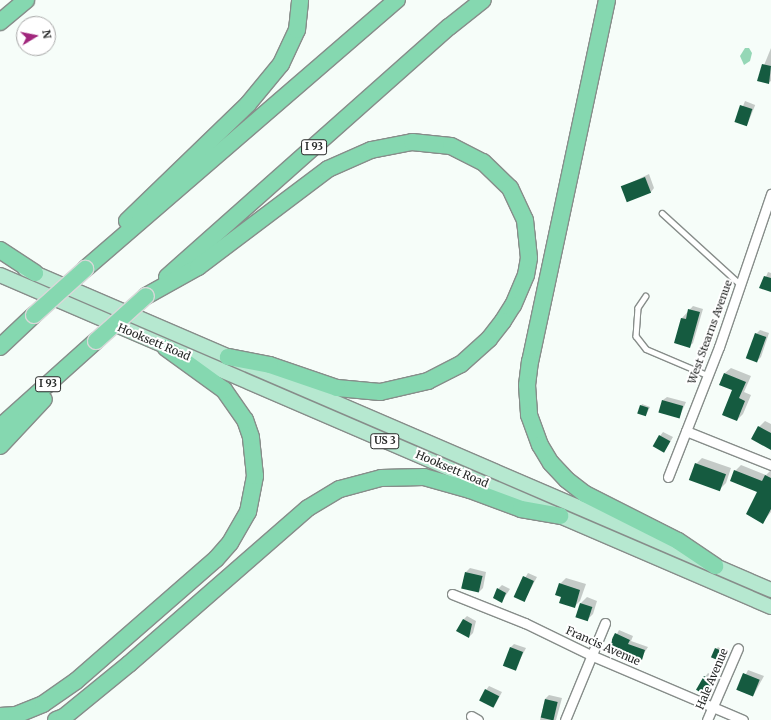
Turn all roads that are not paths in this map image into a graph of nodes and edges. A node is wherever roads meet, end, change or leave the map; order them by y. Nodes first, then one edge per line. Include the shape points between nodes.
1 (26, 0) edge
2 (300, 0) edge
3 (398, 0) edge
4 (484, 0) edge
5 (607, 0) edge
6 (0, 22) edge
7 (771, 194) edge
8 (662, 213) dead end
9 (0, 250) edge
10 (0, 259) edge
11 (85, 269) junction
12 (35, 273) junction
13 (0, 275) edge
14 (741, 285) junction
15 (146, 296) junction
16 (646, 296) dead end
17 (34, 315) junction
18 (0, 333) edge
19 (0, 347) edge
20 (166, 348) junction
21 (228, 357) junction
22 (66, 368) junction
23 (707, 375) junction
24 (0, 427) edge
25 (686, 431) junction
26 (0, 446) edge
27 (771, 465) edge
28 (668, 477) dead end
29 (560, 516) junction
30 (716, 566) junction
31 (771, 590) edge
32 (452, 594) dead end
33 (771, 607) edge
34 (605, 623) dead end
35 (738, 648) dead end
36 (593, 656) junction
37 (713, 708) junction
38 (0, 716) edge
39 (56, 720) edge
40 (565, 720) edge
41 (707, 720) edge
42 (743, 720) edge

1 - 6 highway
2 - 11 highway via 297,30 281,64 248,104 138,208
3 - 11 highway
4 - 15 highway, I 93 via 449,27
5 - 30 highway via 530,361 527,384 529,415 540,445 551,463 568,480 586,494 678,541
7 - 14 street, West Stearns Avenue
8 - 14 lane
9 - 12 highway
10 - 12 main road, Hooksett Road / US 3
11 - 17 highway, bridge
12 - 21 main road, Hooksett Road / US 3
13 - 20 main road, Hooksett Road / US 3
14 - 23 street, West Stearns Avenue
15 - 21 highway via 198,267 328,169 371,150 412,142 451,146 483,162 510,188 525,220 529,258 526,275 514,306 503,321 489,339 460,364 428,381 380,392 337,388 270,365
15 - 22 highway, I 93, bridge
16 - 23 lane via 638,308 636,336 646,349
17 - 18 highway
17 - 19 highway
20 - 29 main road, Hooksett Road / US 3
20 - 38 highway via 224,390 245,420 251,437 255,476 248,512 230,543 216,559 76,681 43,704 16,715
21 - 30 main road, Hooksett Road / US 3
22 - 24 highway, I 93
22 - 26 highway via 51,392
23 - 25 street, West Stearns Avenue
25 - 27 street
25 - 28 street, West Stearns Avenue
29 - 33 main road, Hooksett Road / US 3
29 - 39 highway via 521,509 424,477 381,478 340,489 308,508 129,664 64,717
30 - 31 main road, Hooksett Road / US 3
32 - 36 street, Francis Avenue via 525,623
34 - 36 street
35 - 37 street, Hale Avenue
36 - 37 street, Francis Avenue
36 - 40 street
37 - 41 street, Hale Avenue
37 - 42 street, Francis Avenue

